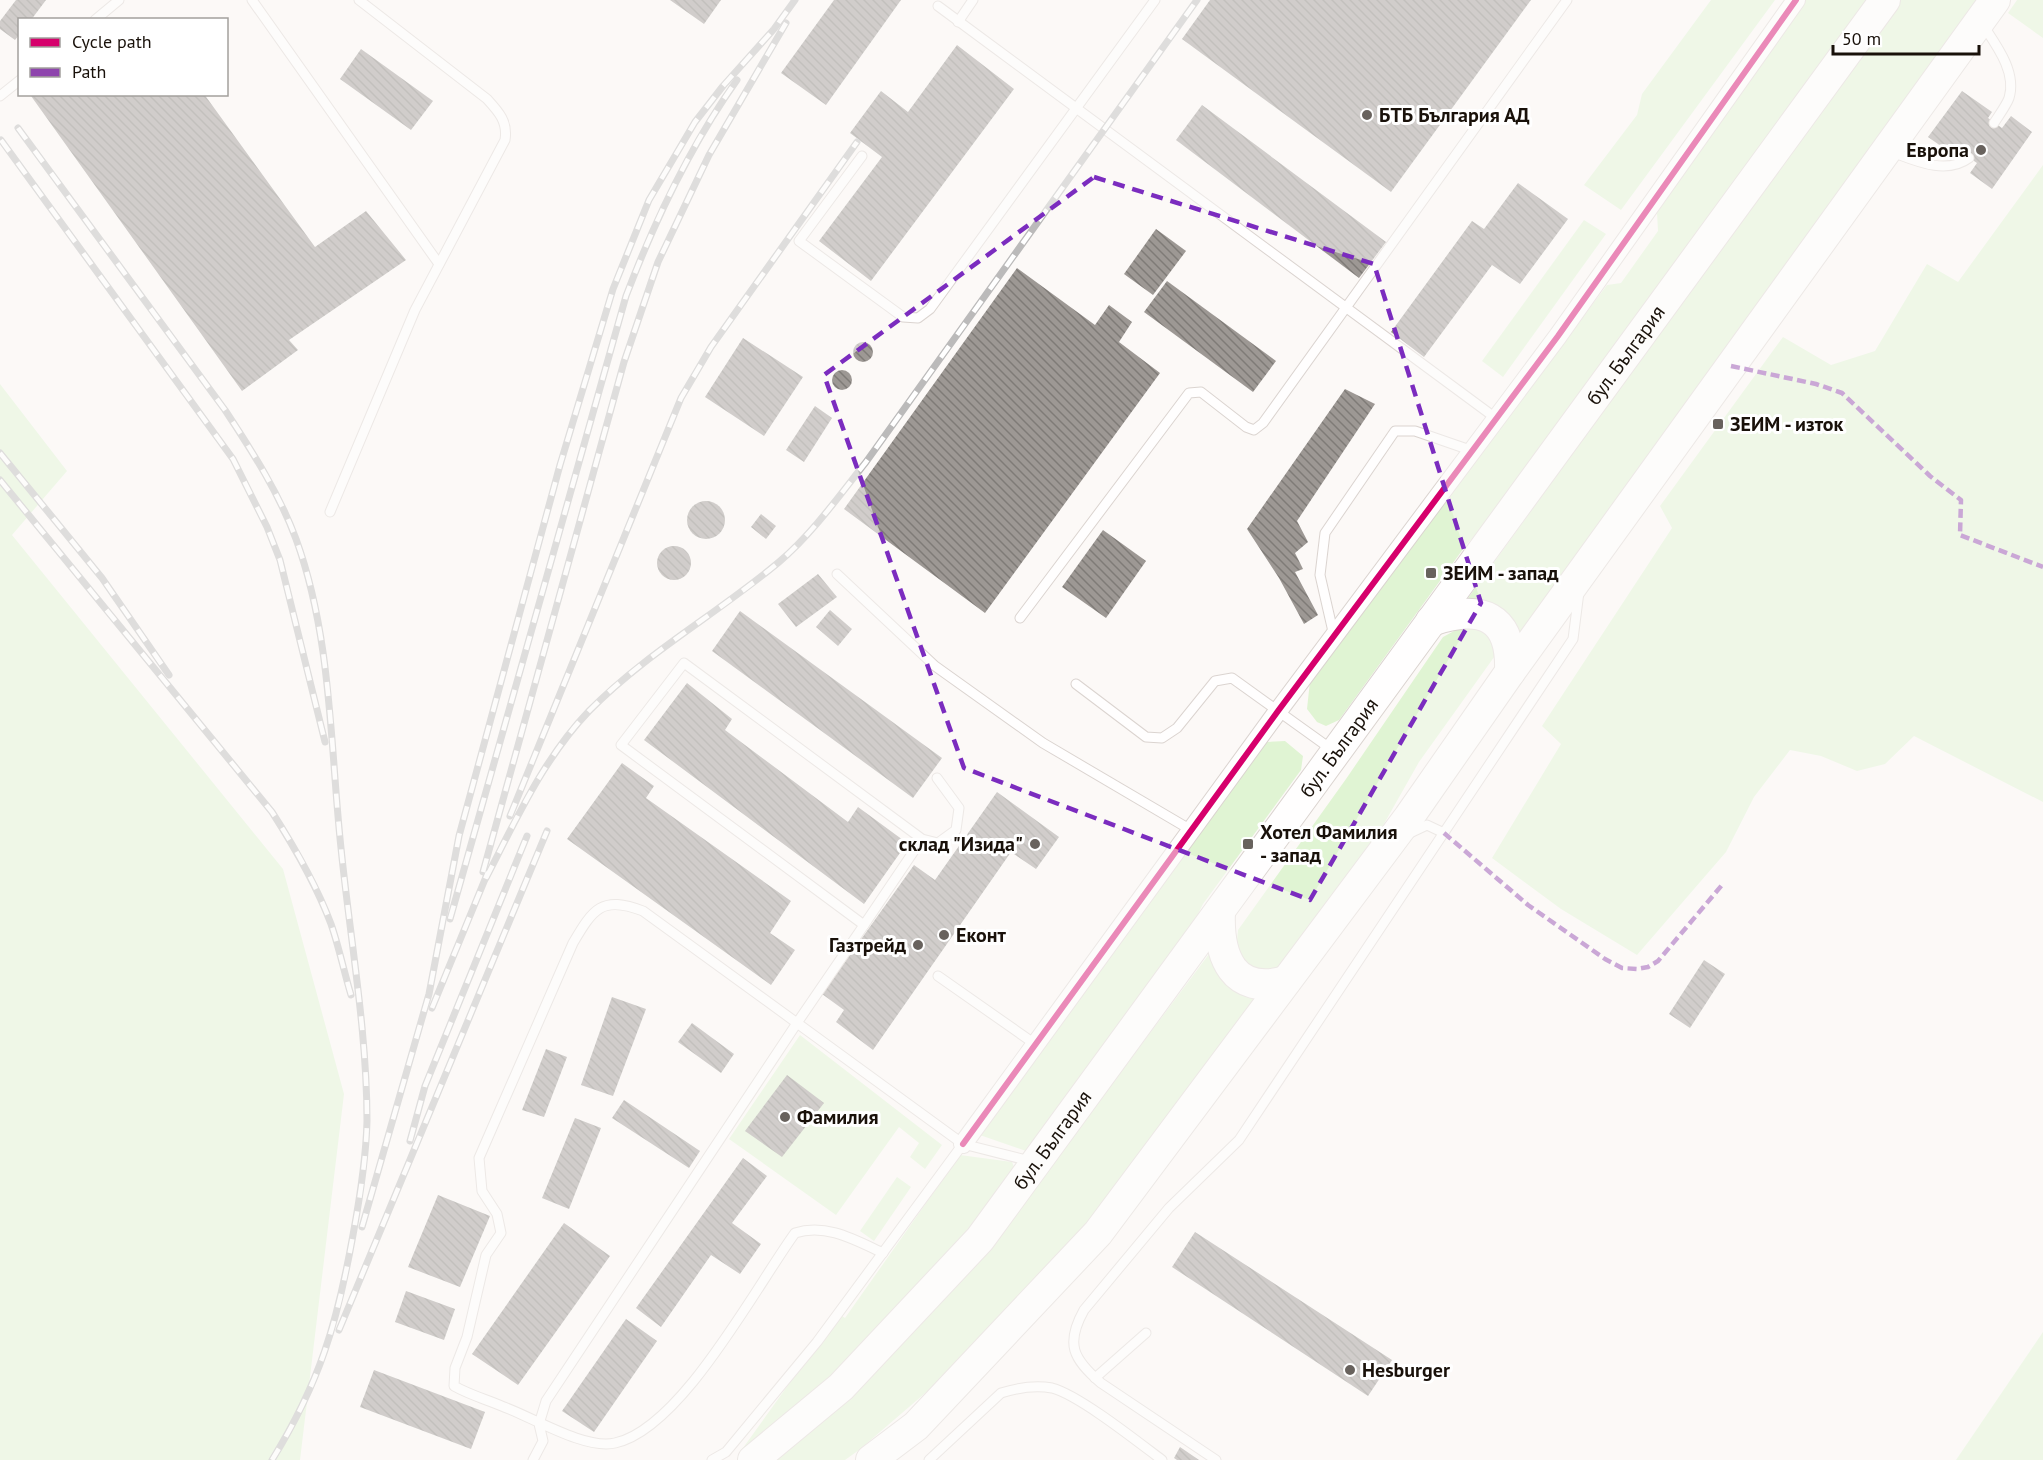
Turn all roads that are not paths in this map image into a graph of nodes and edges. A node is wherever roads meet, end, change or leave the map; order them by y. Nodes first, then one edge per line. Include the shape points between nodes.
1 (119, 0) edge
2 (252, 0) edge
3 (359, 0) edge
4 (974, 0) edge
5 (1155, 0) edge
6 (1567, 0) edge
7 (1796, 0) edge
8 (1886, 0) edge
9 (938, 6) dead end
10 (1988, 10) edge
11 (97, 18) edge
12 (958, 22) junction
13 (18, 82) edge
14 (0, 96) edge
15 (1074, 109) junction
16 (1994, 123) dead end
17 (1887, 151) junction
18 (862, 156) dead end
19 (1969, 158) dead end
20 (439, 264) junction
21 (1344, 307) junction
22 (1497, 419) junction
23 (1473, 451) junction
24 (330, 512) dead end
25 (837, 574) dead end
26 (1581, 574) junction
27 (1020, 618) dead end
28 (1431, 621) junction
29 (1334, 637) junction
30 (1510, 672) junction
31 (1076, 684) dead end
32 (1278, 711) junction
33 (1336, 753) junction
34 (937, 778) dead end
35 (1191, 830) junction
36 (1444, 833) junction
37 (922, 839) junction
38 (1376, 861) junction
39 (1220, 910) junction
40 (864, 925) junction
41 (938, 976) dead end
42 (1286, 981) junction
43 (797, 1023) junction
44 (1035, 1044) junction
45 (963, 1144) junction
46 (1037, 1162) junction
47 (883, 1253) junction
48 (1146, 1333) dead end
49 (1095, 1378) junction
50 (540, 1425) junction
51 (533, 1460) edge
52 (712, 1460) edge
53 (753, 1460) edge
54 (871, 1460) edge
55 (929, 1460) edge
56 (1162, 1460) edge
57 (1216, 1460) edge

1 - 11 lane
2 - 20 lane
3 - 20 lane via 487,99 504,120 505,140
4 - 12 lane
5 - 15 lane
6 - 21 lane
7 - 22 street
8 - 28 highway, бул. България
9 - 12 lane
10 - 16 lane via 2009,78 2009,98
10 - 17 highway
12 - 15 lane
13 - 14 lane
15 - 18 lane via 930,309 918,318 903,317 800,241
15 - 21 lane
17 - 19 lane via 1941,166 1960,164
17 - 26 highway
20 - 24 lane via 415,310
21 - 22 lane
21 - 27 lane via 1263,423 1254,430 1200,392 1189,393
22 - 23 street
23 - 29 street
23 - 29 lane via 1415,431 1395,431 1325,533 1320,575
25 - 35 lane via 934,666 1043,742
26 - 30 highway
26 - 36 lane via 1573,639
28 - 30 highway via 1470,613 1497,623 1511,651
28 - 33 highway, бул. България
29 - 32 street
30 - 38 highway
31 - 32 lane via 1146,737 1162,738 1178,728 1215,681 1232,678
32 - 33 lane
32 - 35 street
33 - 39 highway, бул. България
34 - 37 lane via 960,808 956,830 938,843
35 - 44 street
36 - 38 lane via 1427,825 1415,829
36 - 49 lane via 1239,1140 1169,1208 1084,1310 1074,1328 1074,1342 1077,1359
37 - 40 lane
37 - 40 lane via 684,663 621,746
38 - 42 highway
39 - 42 highway via 1219,932 1224,951 1240,978 1268,986
39 - 46 highway, бул. България
40 - 43 lane
41 - 44 lane
42 - 54 highway via 1098,1233 916,1426
43 - 45 lane
43 - 50 lane via 546,1401
43 - 50 lane via 643,910 625,903 607,903 588,916 479,1158 482,1191 497,1214 501,1233 486,1255 467,1337 455,1368 454,1386
44 - 45 street
45 - 46 lane
45 - 47 lane
46 - 53 highway, бул. България via 980,1239 841,1387
47 - 50 lane via 847,1236 812,1227 795,1233 692,1386 650,1428 614,1444 581,1439
47 - 52 lane via 817,1342 726,1452
48 - 49 lane
49 - 57 lane
50 - 51 lane via 543,1441
55 - 56 lane via 1001,1393 1035,1387 1052,1388 1072,1397

